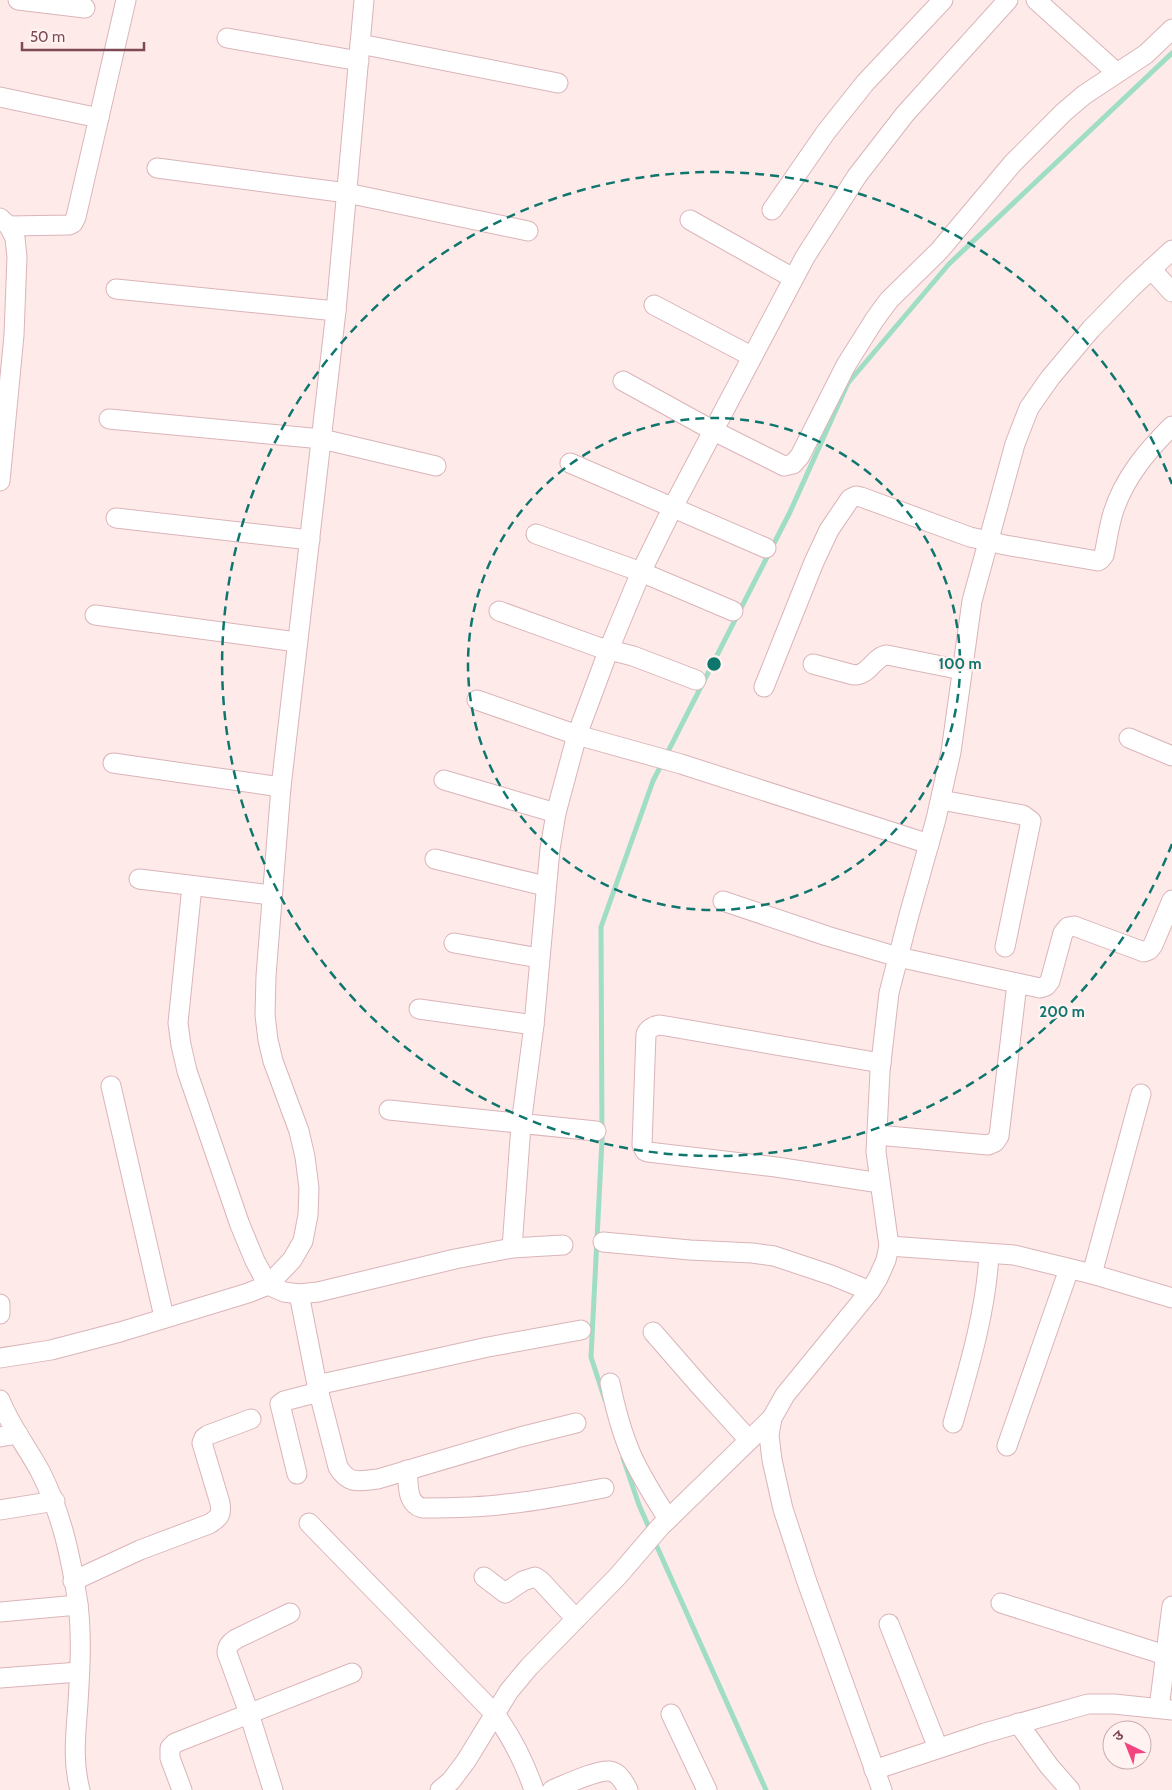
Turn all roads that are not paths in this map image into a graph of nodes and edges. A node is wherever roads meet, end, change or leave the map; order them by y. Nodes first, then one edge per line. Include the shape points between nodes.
1 (18, 0) edge
2 (126, 0) edge
3 (364, 0) edge
4 (943, 0) edge
5 (1008, 0) edge
6 (1036, 0) edge
7 (85, 8) dead end
8 (1172, 29) edge
9 (227, 38) dead end
10 (359, 52) junction
11 (1117, 73) junction
12 (558, 83) dead end
13 (0, 97) edge
14 (99, 118) junction
15 (157, 168) dead end
16 (347, 193) junction
17 (772, 210) dead end
18 (690, 220) dead end
19 (4, 222) edge
20 (528, 231) dead end
21 (1172, 250) edge
22 (1151, 269) junction
23 (8, 278) edge
24 (793, 278) junction
25 (116, 289) dead end
26 (1172, 292) edge
27 (654, 305) dead end
28 (336, 311) junction
29 (751, 356) junction
30 (623, 381) dead end
31 (4, 399) edge
32 (109, 419) dead end
33 (1172, 426) edge
34 (712, 430) junction
35 (322, 439) junction
36 (570, 463) dead end
37 (436, 466) dead end
38 (0, 481) edge
39 (673, 507) junction
40 (116, 518) dead end
41 (536, 534) dead end
42 (310, 540) junction
43 (987, 541) junction
44 (766, 548) dead end
45 (641, 572) junction
46 (498, 611) dead end
47 (733, 611) dead end
48 (95, 615) dead end
49 (297, 642) junction
50 (609, 650) junction
51 (813, 664) dead end
52 (962, 670) junction
53 (696, 680) dead end
54 (764, 687) dead end
55 (477, 700) dead end
56 (578, 735) junction
57 (1129, 738) dead end
58 (1172, 756) edge
59 (112, 763) dead end
60 (444, 780) dead end
61 (281, 787) junction
62 (940, 800) junction
63 (556, 814) junction
64 (929, 844) junction
65 (435, 859) dead end
66 (139, 879) dead end
67 (192, 886) junction
68 (545, 886) junction
69 (271, 895) junction
70 (1172, 900) edge
71 (723, 901) dead end
72 (454, 943) dead end
73 (1005, 947) dead end
74 (898, 957) junction
75 (539, 958) junction
76 (1017, 984) junction
77 (419, 1009) dead end
78 (534, 1025) junction
79 (881, 1063) junction
80 (111, 1086) dead end
81 (1141, 1094) dead end
82 (390, 1110) dead end
83 (521, 1125) junction
84 (596, 1131) dead end
85 (877, 1135) junction
86 (880, 1183) junction
87 (603, 1242) dead end
88 (563, 1245) dead end
89 (889, 1246) junction
90 (512, 1248) junction
91 (989, 1254) junction
92 (1069, 1268) junction
93 (1092, 1274) junction
94 (268, 1285) junction
95 (870, 1291) junction
96 (299, 1294) junction
97 (1172, 1298) edge
98 (0, 1304) edge
99 (0, 1314) edge
100 (164, 1317) junction
101 (581, 1330) dead end
102 (653, 1332) dead end
103 (0, 1358) edge
104 (610, 1383) dead end
105 (318, 1389) junction
106 (0, 1400) edge
107 (772, 1418) junction
108 (251, 1420) dead end
109 (576, 1423) dead end
110 (953, 1423) dead end
111 (9, 1435) edge
112 (749, 1440) junction
113 (1007, 1446) dead end
114 (407, 1470) junction
115 (297, 1474) dead end
116 (604, 1488) dead end
117 (55, 1501) junction
118 (0, 1510) edge
119 (310, 1523) dead end
120 (664, 1523) junction
121 (484, 1576) dead end
122 (74, 1581) junction
123 (1001, 1603) dead end
124 (78, 1605) junction
125 (1172, 1606) edge
126 (0, 1612) edge
127 (290, 1614) dead end
128 (576, 1619) junction
129 (889, 1624) dead end
130 (1165, 1655) junction
131 (79, 1672) junction
132 (352, 1673) dead end
133 (0, 1678) edge
134 (1166, 1709) edge
135 (249, 1713) junction
136 (495, 1714) junction
137 (671, 1714) dead end
138 (1018, 1723) junction
139 (938, 1748) junction
140 (874, 1770) junction
141 (1060, 1787) edge
142 (80, 1790) edge
143 (182, 1790) edge
144 (273, 1790) edge
145 (440, 1790) edge
146 (534, 1790) edge
147 (552, 1790) edge
148 (628, 1790) edge
149 (707, 1790) edge
150 (882, 1790) edge

1 - 7 street
2 - 14 street
3 - 10 street
4 - 17 street via 865,83 826,132
5 - 24 street via 905,114 857,176
6 - 11 street
8 - 11 street via 1146,54
9 - 10 street
10 - 12 street
10 - 16 street
11 - 34 street via 1064,112 1012,164 939,251 889,300 846,365 793,464 784,466
13 - 14 street
14 - 19 street via 73,223
15 - 16 street
16 - 20 street
16 - 28 street
18 - 24 street
19 - 23 street via 15,238 18,257
21 - 22 street
22 - 26 street
22 - 43 street via 1091,329 1029,408 1015,444
23 - 31 street
24 - 29 street
25 - 28 street
27 - 29 street
28 - 35 street
29 - 34 street
30 - 34 street
31 - 38 street
32 - 35 street
33 - 43 street via 1136,467 1120,494 1101,560 1094,562
34 - 39 street
35 - 37 street
35 - 42 street
36 - 39 street
39 - 44 street
39 - 45 street
40 - 42 street
41 - 45 street
42 - 49 street
43 - 52 street via 972,601
43 - 54 street via 856,496 829,530
45 - 47 street
45 - 50 street
46 - 50 street
48 - 49 street
49 - 61 street
50 - 53 street
50 - 56 street
51 - 52 street via 860,675 866,673 878,658 887,655
52 - 62 street via 951,752
55 - 56 street
56 - 63 street
56 - 64 street via 660,757
57 - 58 street
59 - 61 street
60 - 63 street
61 - 69 street
62 - 64 street
62 - 73 street via 1023,815 1031,821
63 - 68 street
64 - 74 street
65 - 68 street
66 - 67 street
67 - 69 street
67 - 94 street via 178,1023 181,1045 240,1226
68 - 75 street
69 - 94 street via 265,1015 268,1040 299,1131 309,1188 303,1241 292,1260
70 - 76 street via 1149,950 1139,951 1074,926 1063,933 1046,986 1034,988
71 - 74 street
72 - 75 street
74 - 76 street
74 - 79 street via 889,993
75 - 78 street
76 - 85 street via 999,1136 995,1142 988,1145
77 - 78 street
78 - 83 street
79 - 85 street
79 - 86 street via 653,1026 646,1034 642,1145 648,1152
80 - 100 street
81 - 93 street
82 - 83 street
83 - 84 street
83 - 90 street
85 - 86 street
86 - 89 street
87 - 95 street via 774,1256
88 - 90 street
89 - 91 street
89 - 95 street
90 - 96 street
91 - 92 street via 1014,1255
91 - 110 street via 982,1315
92 - 93 street
92 - 113 street
93 - 97 street
94 - 96 street
94 - 100 street
95 - 107 street via 784,1394
96 - 105 street
98 - 99 street
100 - 103 street via 51,1350
101 - 105 street via 488,1347
102 - 112 street
104 - 120 street via 631,1453
105 - 114 street via 338,1467 343,1475 349,1480 359,1481
105 - 115 street via 280,1404
106 - 111 street
107 - 112 street
107 - 140 street via 769,1435 782,1509
108 - 122 street via 208,1434 202,1443 220,1503 218,1519
109 - 114 street
111 - 117 street via 40,1470
112 - 120 street
114 - 116 street via 410,1499 422,1508 505,1504
117 - 118 street
117 - 122 street via 66,1535
119 - 136 street
120 - 128 street
121 - 128 street via 505,1592 535,1578
122 - 124 street
123 - 130 street
124 - 126 street
124 - 131 street
125 - 130 street
127 - 135 street via 236,1639 227,1648
128 - 136 street via 529,1668
129 - 139 street
130 - 134 street
131 - 133 street
131 - 142 street via 75,1771
132 - 135 street
134 - 138 street via 1088,1704
135 - 143 street via 175,1743 170,1748 170,1758
135 - 144 street
136 - 145 street via 466,1761
136 - 146 street via 525,1762
137 - 149 street
138 - 139 street
138 - 141 street
139 - 140 street
140 - 150 street
147 - 148 street via 610,1771 618,1775

